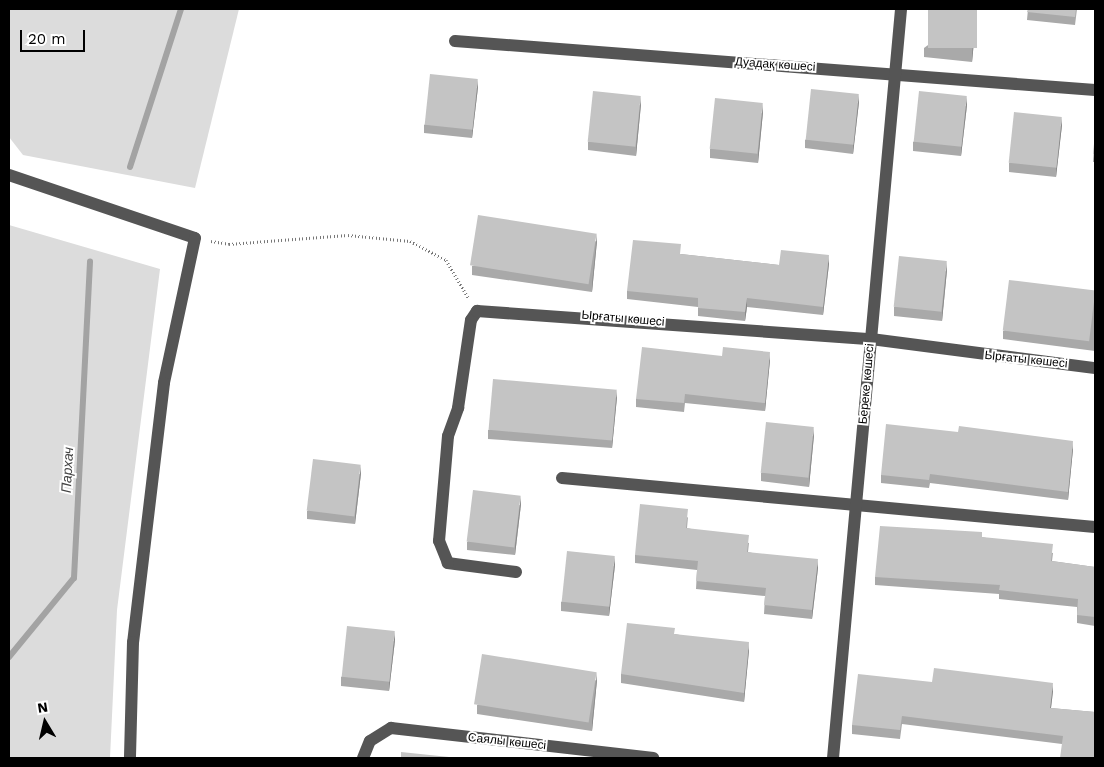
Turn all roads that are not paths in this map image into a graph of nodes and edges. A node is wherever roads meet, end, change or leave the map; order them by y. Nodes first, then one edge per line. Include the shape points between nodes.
1 (901, 9) edge
2 (456, 41) dead end
3 (894, 74) junction
4 (1095, 90) edge
5 (9, 175) edge
6 (871, 339) junction
7 (1095, 368) edge
8 (562, 478) dead end
9 (858, 505) junction
10 (1095, 527) edge
11 (516, 572) dead end
12 (130, 758) edge
13 (363, 758) edge
14 (653, 758) edge
15 (833, 758) edge

1 - 3 street, Береке көшесі
2 - 3 street, Дуадақ көшесі
3 - 4 street, Дуадақ көшесі
3 - 6 street, Береке көшесі
5 - 12 street via 195,238 164,382 133,642
6 - 7 street, Ырғаты көшесі
6 - 9 street, Береке көшесі
6 - 11 street, Ырғаты көшесі via 486,308 477,311 471,320 458,408 448,436 440,547 448,563
8 - 9 street
9 - 10 street
9 - 15 street, Береке көшесі
13 - 14 street, Саялы көшесі via 370,741 391,728

